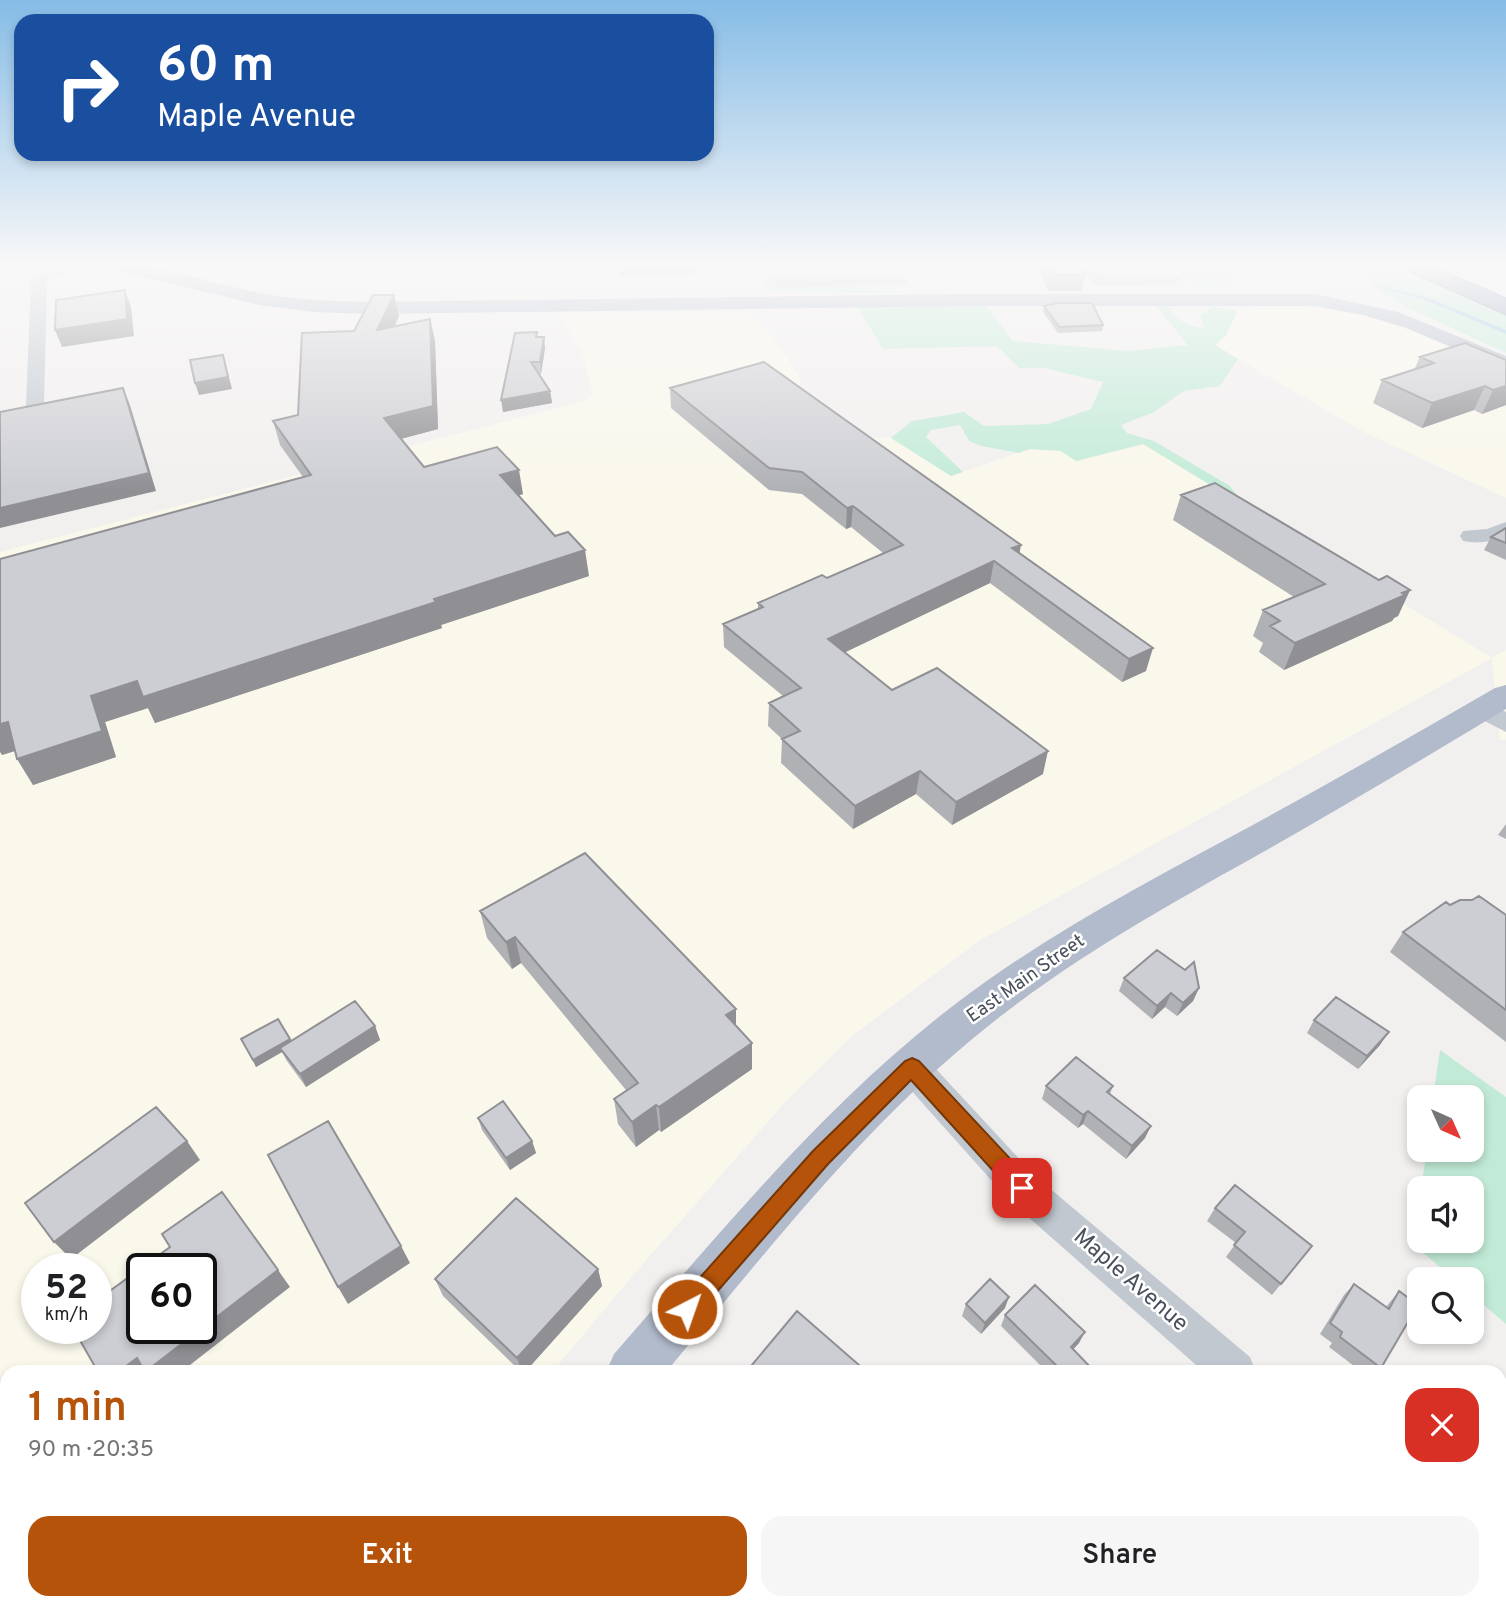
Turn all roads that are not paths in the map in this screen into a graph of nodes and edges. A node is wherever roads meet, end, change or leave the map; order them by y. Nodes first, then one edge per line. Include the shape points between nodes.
1 (37, 341) edge
2 (1455, 341) edge
3 (1506, 364) edge
4 (36, 406) edge
5 (1506, 528) edge
6 (1471, 536) dead end
7 (1498, 709) edge
8 (912, 1067) junction
9 (638, 1365) edge
10 (1227, 1365) edge

1 - 4 street
2 - 3 main road
5 - 6 street
7 - 8 main road, East Main Street via 1072,946 980,1009
8 - 9 main road, East Main Street via 821,1157
8 - 10 street, Maple Avenue via 1022,1188

